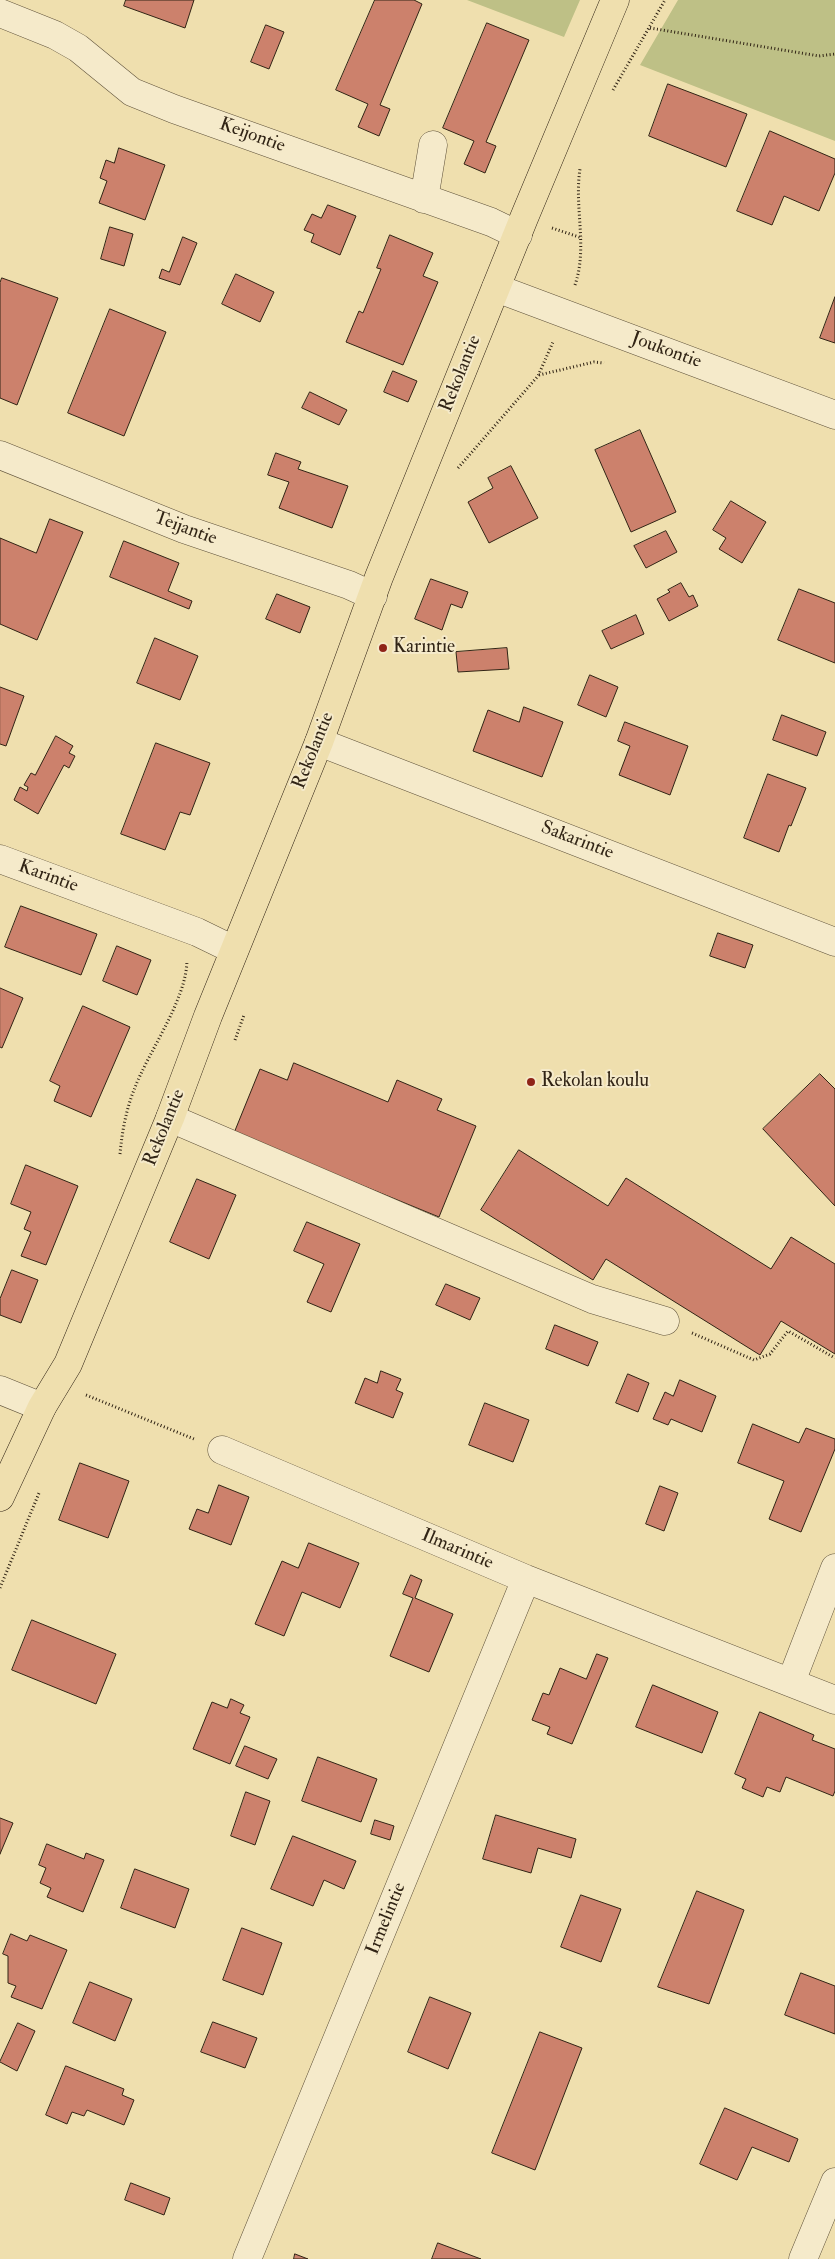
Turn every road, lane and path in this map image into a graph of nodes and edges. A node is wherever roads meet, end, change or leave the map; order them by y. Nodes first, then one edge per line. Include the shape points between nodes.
1 (615, 0) edge
2 (666, 0) edge
3 (0, 13) edge
4 (650, 28) junction
5 (835, 54) edge
6 (612, 92) dead end
7 (433, 145) dead end
8 (580, 168) dead end
9 (424, 199) junction
10 (518, 235) junction
11 (496, 288) junction
12 (564, 315) junction
13 (835, 415) edge
14 (0, 455) edge
15 (373, 596) junction
16 (319, 742) junction
17 (0, 859) edge
18 (835, 942) edge
19 (234, 950) junction
20 (170, 1118) junction
21 (665, 1321) joint
22 (835, 1358) edge
23 (0, 1390) edge
24 (81, 1393) dead end
25 (42, 1407) junction
26 (222, 1450) joint
27 (0, 1497) edge
28 (835, 1568) edge
29 (526, 1579) junction
30 (791, 1682) junction
31 (835, 1700) edge
32 (835, 2182) edge
33 (247, 2259) edge
34 (803, 2259) edge

1 - 10 main road, Rekolantie
2 - 4 path
3 - 9 street, Keijontie via 78,48 132,92
4 - 5 path via 819,56
4 - 6 path
7 - 9 street
8 - 12 path via 577,186 582,238 577,279
9 - 10 street, Keijontie
10 - 11 main road, Rekolantie
11 - 12 street, Joukontie
11 - 15 main road, Rekolantie
12 - 13 street, Joukontie
14 - 15 street, Teijantie via 184,530
15 - 16 main road, Rekolantie
16 - 18 street, Sakarintie
16 - 19 main road, Rekolantie
17 - 19 street, Karintie via 197,932
19 - 20 main road, Rekolantie
20 - 21 street via 592,1299
20 - 25 main road, Rekolantie via 68,1364
21 - 22 path via 754,1360 770,1354 788,1331
23 - 25 street
24 - 26 path
25 - 27 main road, Rekolantie
26 - 29 street, Ilmarintie
28 - 30 street
29 - 30 street, Ilmarintie
29 - 33 street, Irmelintie
30 - 31 street, Ilmarintie
32 - 34 street

